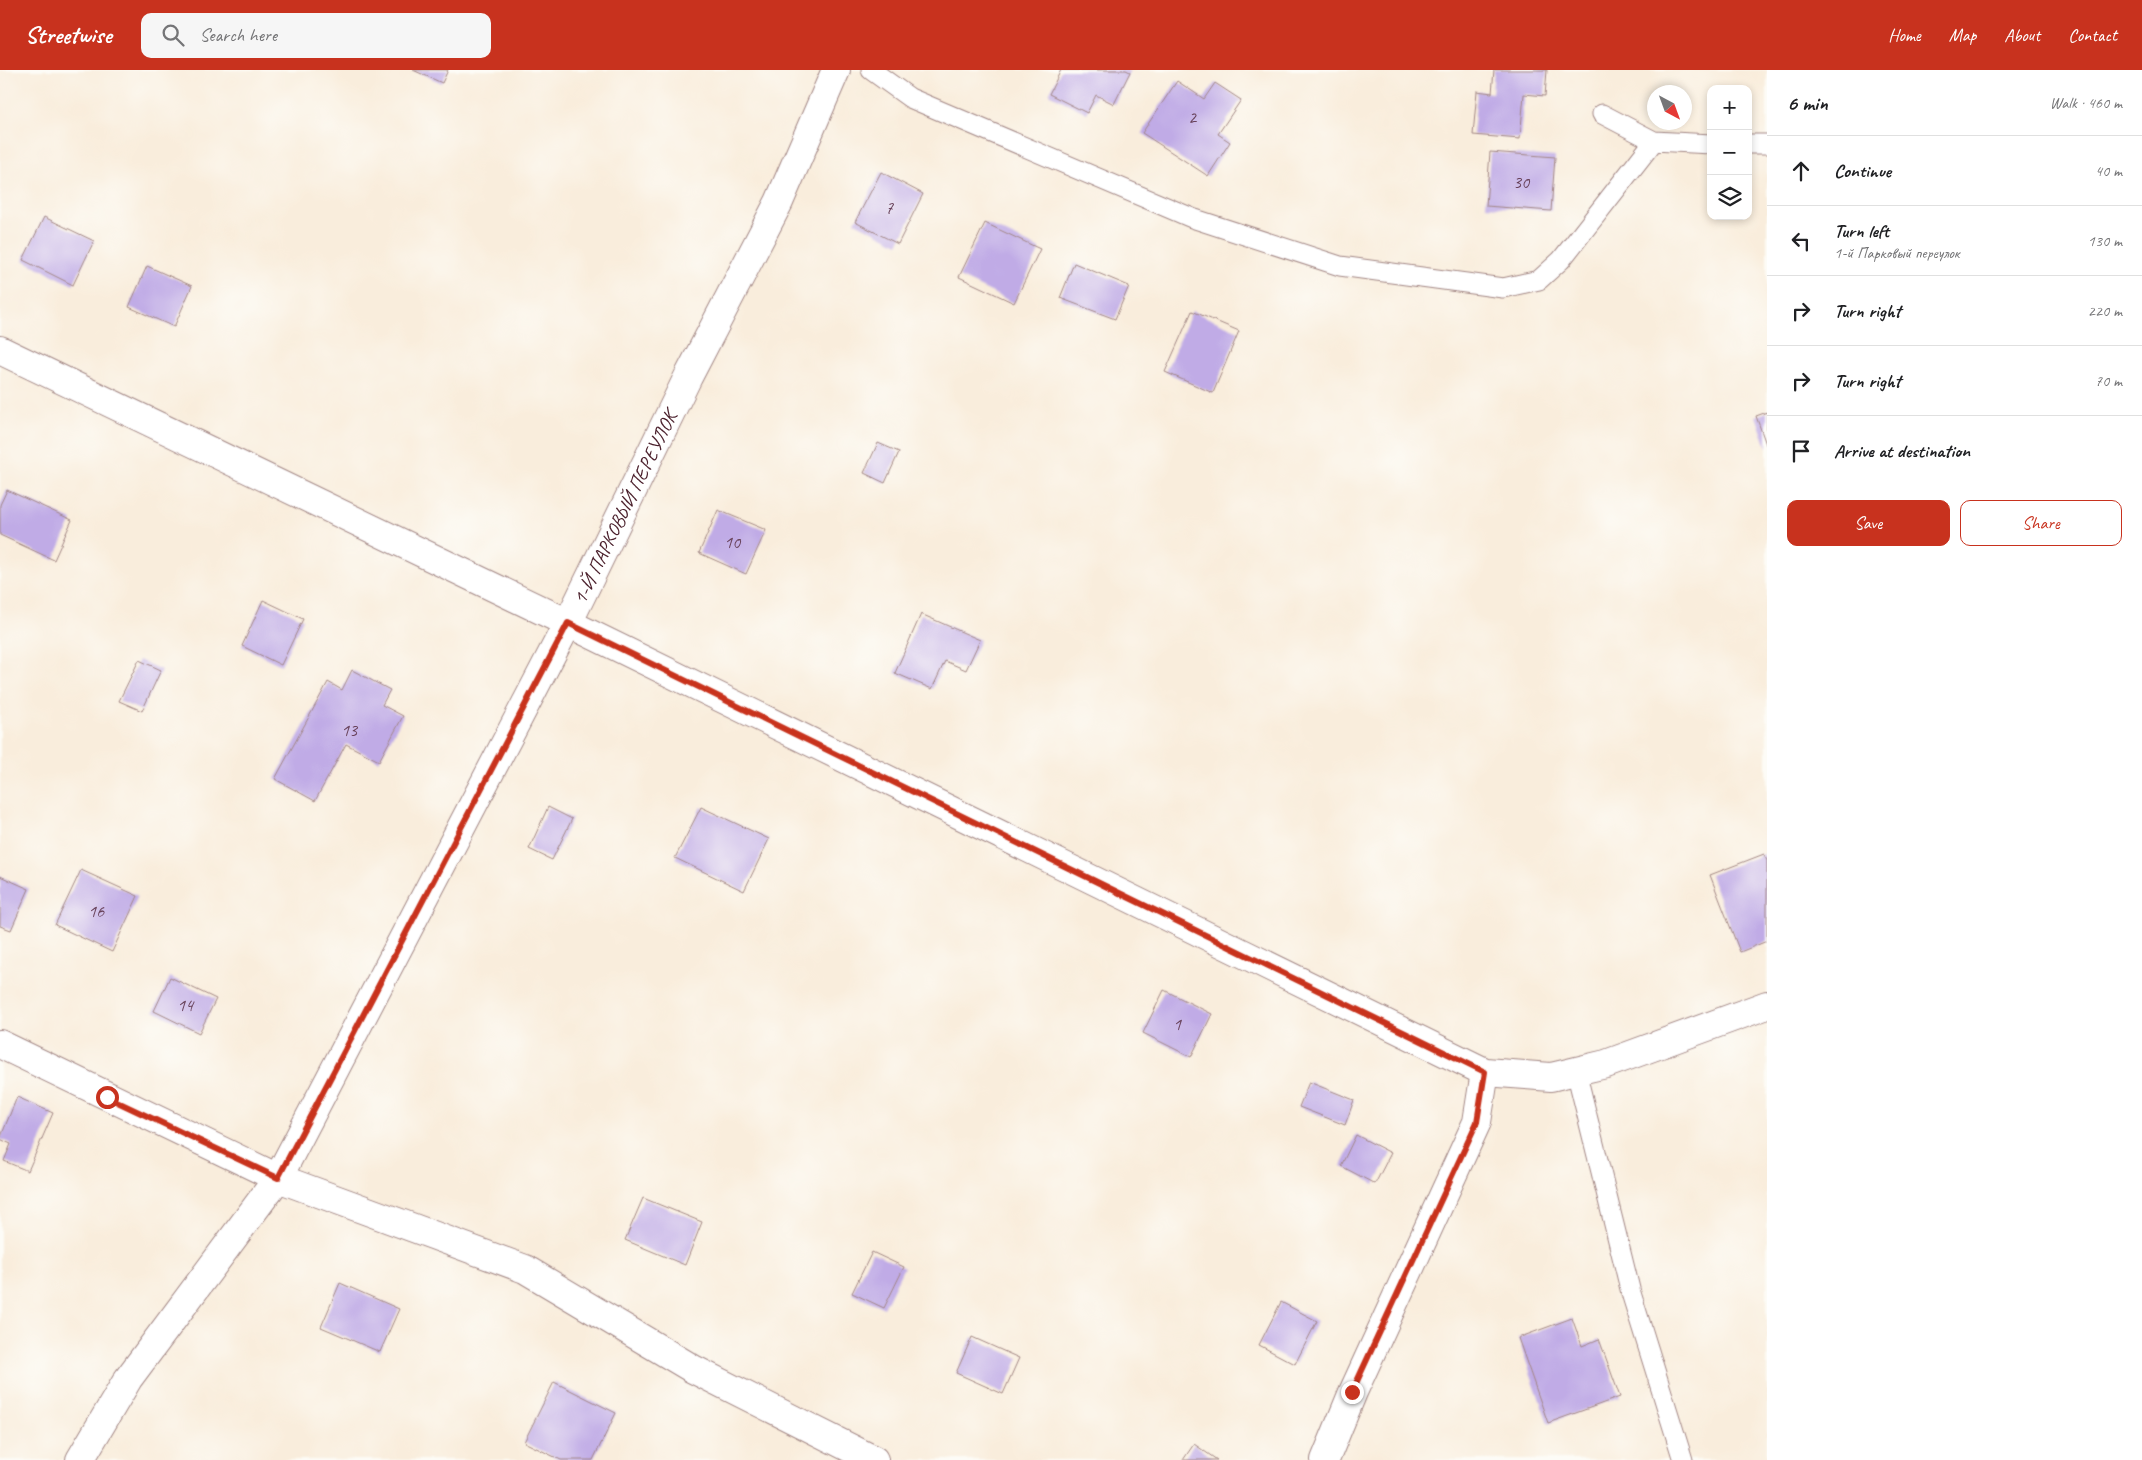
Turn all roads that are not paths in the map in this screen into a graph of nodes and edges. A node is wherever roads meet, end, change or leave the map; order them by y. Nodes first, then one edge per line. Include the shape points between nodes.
1 (836, 70) edge
2 (871, 70) edge
3 (1602, 114) dead end
4 (1654, 142) junction
5 (1707, 144) edge
6 (1752, 144) edge
7 (1767, 144) edge
8 (0, 350) edge
9 (568, 623) junction
10 (1767, 1005) edge
11 (0, 1044) edge
12 (1576, 1071) junction
13 (1485, 1072) junction
14 (278, 1178) junction
15 (80, 1460) edge
16 (874, 1460) edge
17 (1325, 1460) edge
18 (1683, 1460) edge

1 - 9 street, 1-Й ПАРКОВЫЙ ПЕРЕУЛОК via 779,202 688,377
2 - 4 lane via 910,98 1192,218 1340,266 1503,288 1539,280 1561,260
3 - 4 lane
4 - 5 lane
6 - 7 lane
8 - 9 street
9 - 13 street
9 - 14 street, 1-Й ПАРКОВЫЙ ПЕРЕУЛОК
10 - 12 street via 1606,1064
11 - 14 street
12 - 13 street via 1551,1077
12 - 18 lane via 1631,1293
13 - 17 street via 1477,1122 1352,1392
14 - 15 street, 1-Й ПАРКОВЫЙ ПЕРЕУЛОК via 128,1379
14 - 16 street via 524,1269 693,1369

